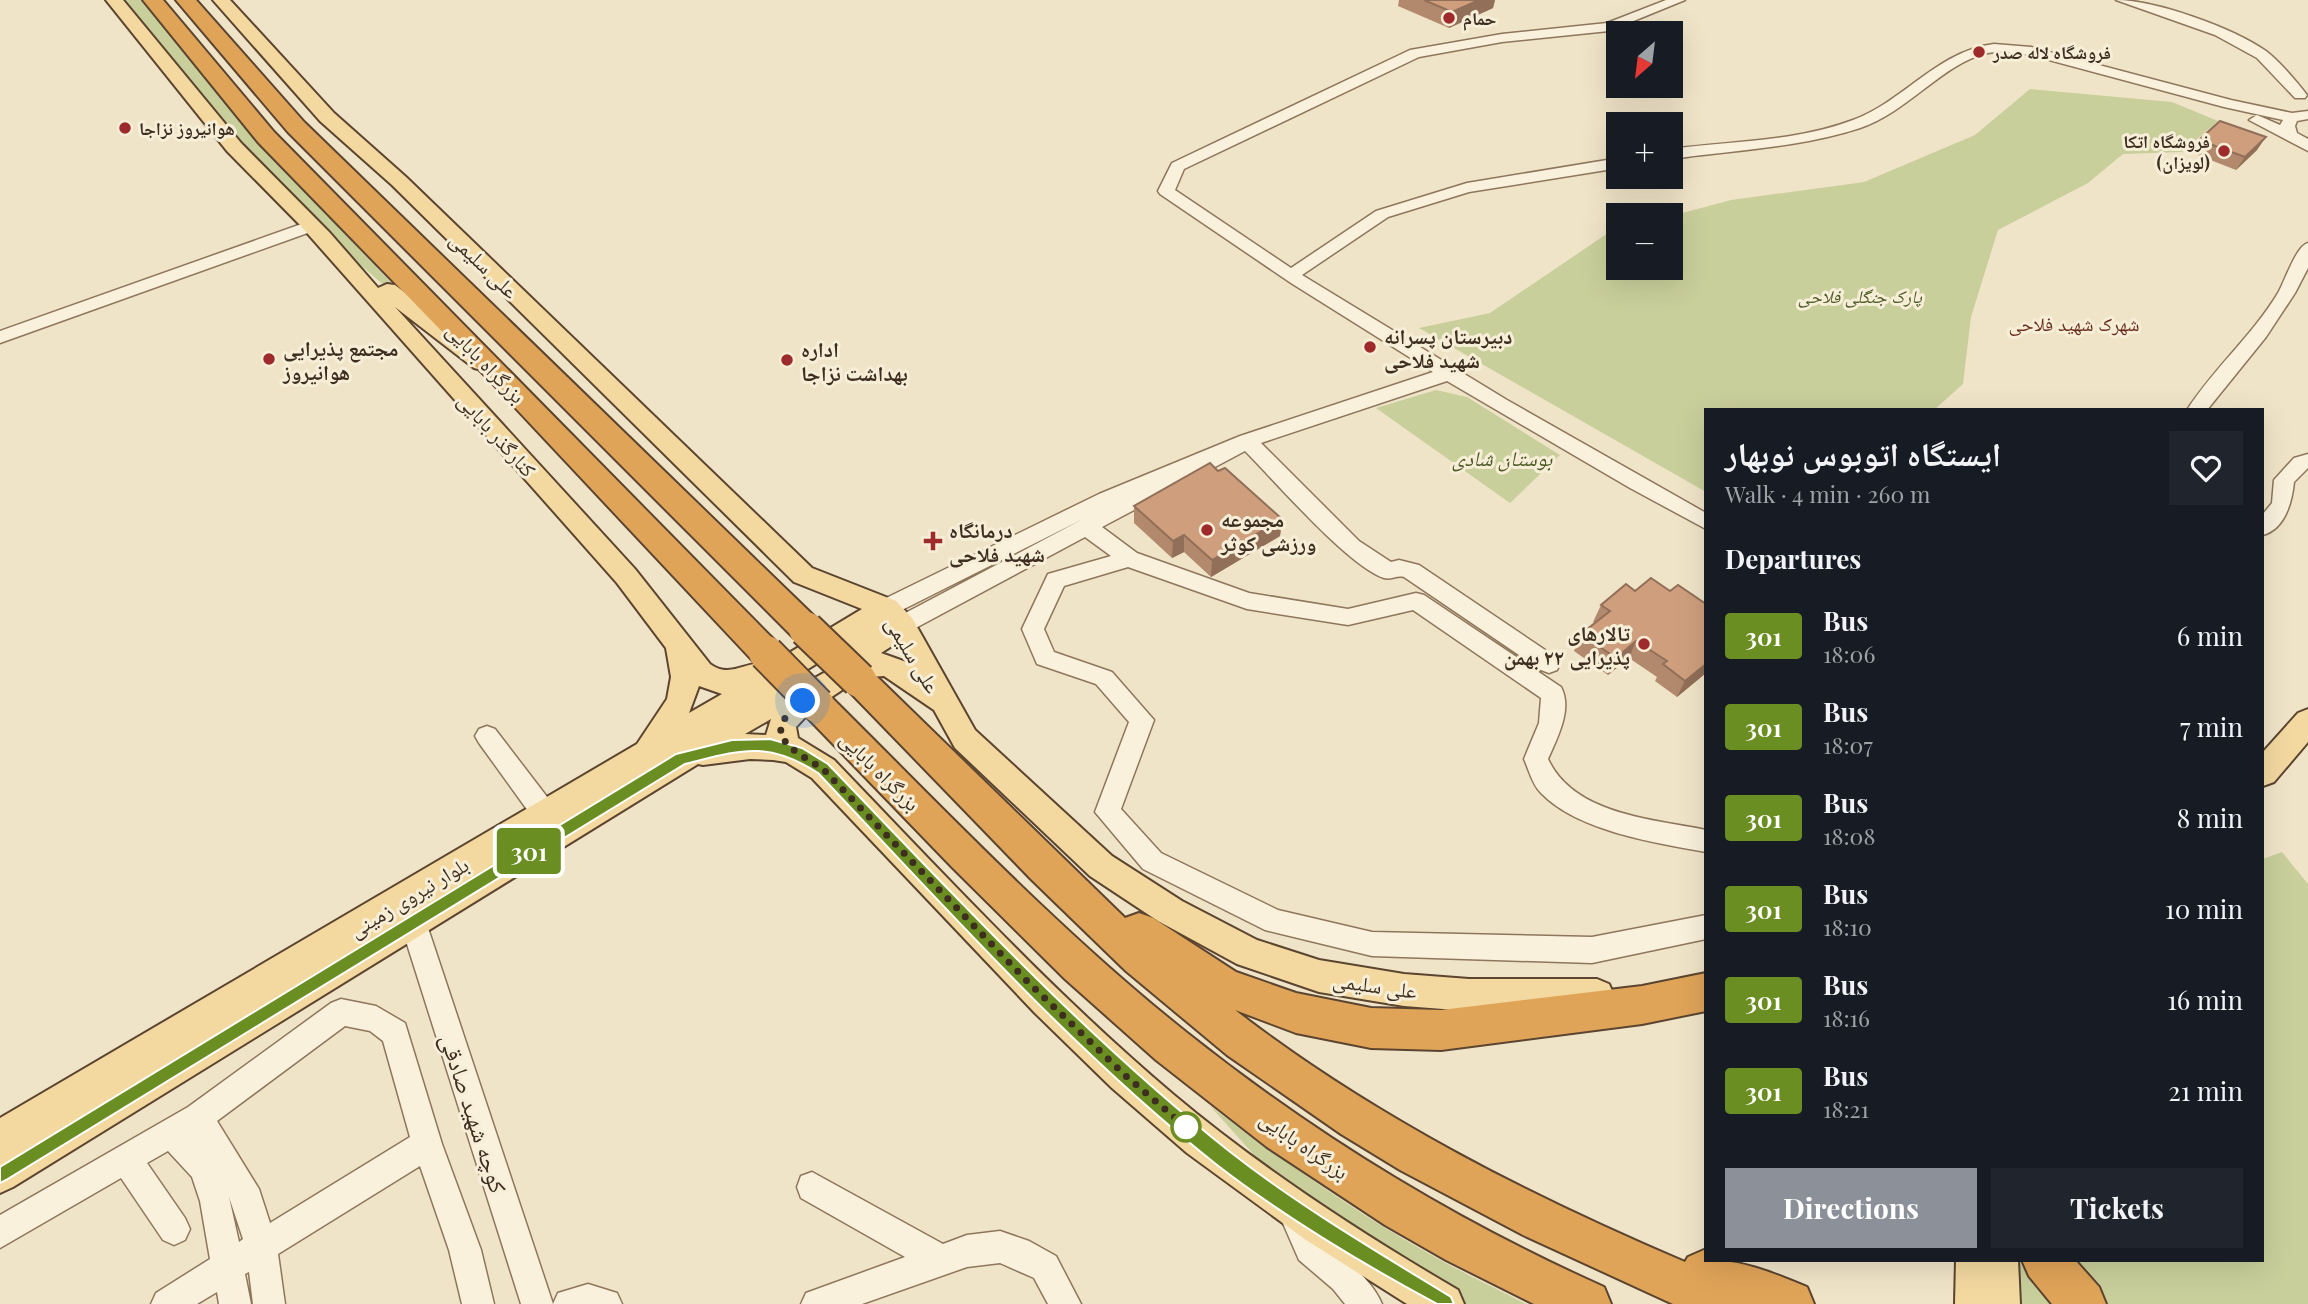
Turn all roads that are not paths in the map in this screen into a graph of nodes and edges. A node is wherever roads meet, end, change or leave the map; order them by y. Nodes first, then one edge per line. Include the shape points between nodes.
1 (114, 0) edge
2 (153, 0) edge
3 (187, 0) edge
4 (202, 0) edge
5 (221, 0) edge
6 (1678, 0) edge
7 (2123, 0) edge
8 (212, 31) junction
9 (2304, 97) edge
10 (2228, 107) junction
11 (2299, 116) edge
12 (2301, 143) edge
13 (1683, 152) edge
14 (1606, 165) edge
15 (310, 226) junction
16 (2308, 248) edge
17 (1291, 275) junction
18 (0, 337) edge
19 (1450, 373) junction
20 (504, 379) junction
21 (2198, 408) edge
22 (1247, 441) junction
23 (2308, 461) edge
24 (1704, 521) edge
25 (1087, 527) junction
26 (2264, 527) edge
27 (1129, 559) junction
28 (803, 575) junction
29 (894, 617) junction
30 (680, 648) junction
31 (1549, 664) dead end
32 (944, 705) junction
33 (2308, 721) edge
34 (487, 736) dead end
35 (796, 752) junction
36 (681, 758) junction
37 (636, 760) junction
38 (2264, 772) edge
39 (545, 814) junction
40 (1704, 841) edge
41 (1055, 875) junction
42 (414, 922) junction
43 (1704, 926) edge
44 (1704, 991) edge
45 (1704, 991) edge
46 (198, 1117) junction
47 (172, 1133) junction
48 (0, 1139) edge
49 (427, 1144) junction
50 (126, 1159) junction
51 (0, 1174) edge
52 (813, 1187) dead end
53 (1291, 1206) junction
54 (1545, 1221) junction
55 (174, 1229) dead end
56 (0, 1232) edge
57 (261, 1247) junction
58 (942, 1260) junction
59 (1975, 1262) edge
60 (1999, 1262) edge
61 (2047, 1262) edge
62 (228, 1266) junction
63 (167, 1304) edge
64 (235, 1304) edge
65 (269, 1304) edge
66 (478, 1304) edge
67 (537, 1304) edge
68 (569, 1304) edge
69 (606, 1304) edge
70 (817, 1304) edge
71 (1065, 1304) edge
72 (1366, 1304) edge
73 (1444, 1304) edge
74 (1587, 1304) edge
75 (1728, 1304) edge
76 (1790, 1304) edge
77 (1975, 1304) edge
78 (2000, 1304) edge
79 (2082, 1304) edge

1 - 15 main road via 234,147
2 - 20 highway, بزرگراه بابایی via 266,137
3 - 8 highway, بزرگراه بابایی
4 - 8 main road
5 - 28 main road, علی سلیمی via 327,117
6 - 17 street via 1609,27 1415,53 1178,166 1166,191
7 - 9 street via 2220,32 2262,55
8 - 41 highway, بزرگراه بابایی, bridge via 296,127
9 - 11 street
10 - 11 street
10 - 12 street
10 - 13 street via 2005,49 1984,49 1958,61 1882,113 1843,128
11 - 12 street via 2287,126
14 - 17 street via 1467,188 1382,214
15 - 18 street
15 - 20 main road via 428,324
15 - 30 main road, کنارگذر بابایی via 626,576
16 - 21 street via 2297,278 2269,321
17 - 19 street
19 - 22 street
19 - 24 street via 1520,418
20 - 74 highway, بزرگراه بابایی, bridge via 817,705 1017,907 1119,1002 1214,1080 1327,1160 1425,1223
22 - 25 street
22 - 29 street via 1106,499
22 - 31 street via 1352,546 1388,571 1411,571
23 - 26 street via 2284,480 2282,505
25 - 27 street
25 - 29 street
27 - 40 street via 1247,601 1348,617 1416,601 1553,694 1551,723 1536,760 1548,785 1585,811
27 - 43 street via 1056,580 1033,629 1045,658 1104,678 1142,720 1108,812 1152,861 1274,921 1372,944 1592,950
28 - 29 main road, علی سلیمی
28 - 30 main road, کنارگذر بابایی via 832,601 835,620 830,629 794,655 753,677 723,683 710,680
29 - 32 main road, علی سلیمی
29 - 36 main road, بلوار نیروی زمینی via 874,644
29 - 37 main road, بلوار نیروی زمینی
30 - 37 main road via 685,680 677,709 665,731
32 - 35 main road via 892,667 866,666 788,712 780,735
32 - 44 main road, علی سلیمی via 965,739 1101,866 1170,911 1249,953 1319,976 1404,990 1558,996
33 - 38 main road
34 - 39 street
35 - 36 main road via 770,745 732,746
35 - 53 main road via 823,769 1028,982 1127,1077 1225,1159
36 - 42 main road, بلوار نیروی زمینی
37 - 39 main road, بلوار نیروی زمینی
39 - 48 main road, بلوار نیروی زمینی
41 - 45 highway via 1224,987 1296,1013 1371,1028 1441,1030 1642,1005
41 - 54 highway, بزرگراه بابایی via 1150,965 1242,1041 1353,1117 1450,1174
42 - 51 main road, بلوار نیروی زمینی
42 - 67 street, کوچه شهید صادقی
46 - 47 street
46 - 49 street via 341,1012 376,1019 396,1033
46 - 57 street via 248,1200
47 - 50 street
47 - 62 street via 204,1168
49 - 57 street
49 - 66 street via 465,1250
50 - 55 street
50 - 56 street
52 - 58 street
53 - 72 street via 1310,1250
53 - 73 main road
54 - 75 highway, بزرگراه بابایی
54 - 76 highway, بزرگراه بابایی
57 - 62 street
57 - 65 street
58 - 70 street
58 - 71 street via 1000,1247 1018,1252 1045,1267
59 - 77 main road
60 - 78 main road
61 - 79 highway
62 - 63 street
62 - 64 street
68 - 69 street

